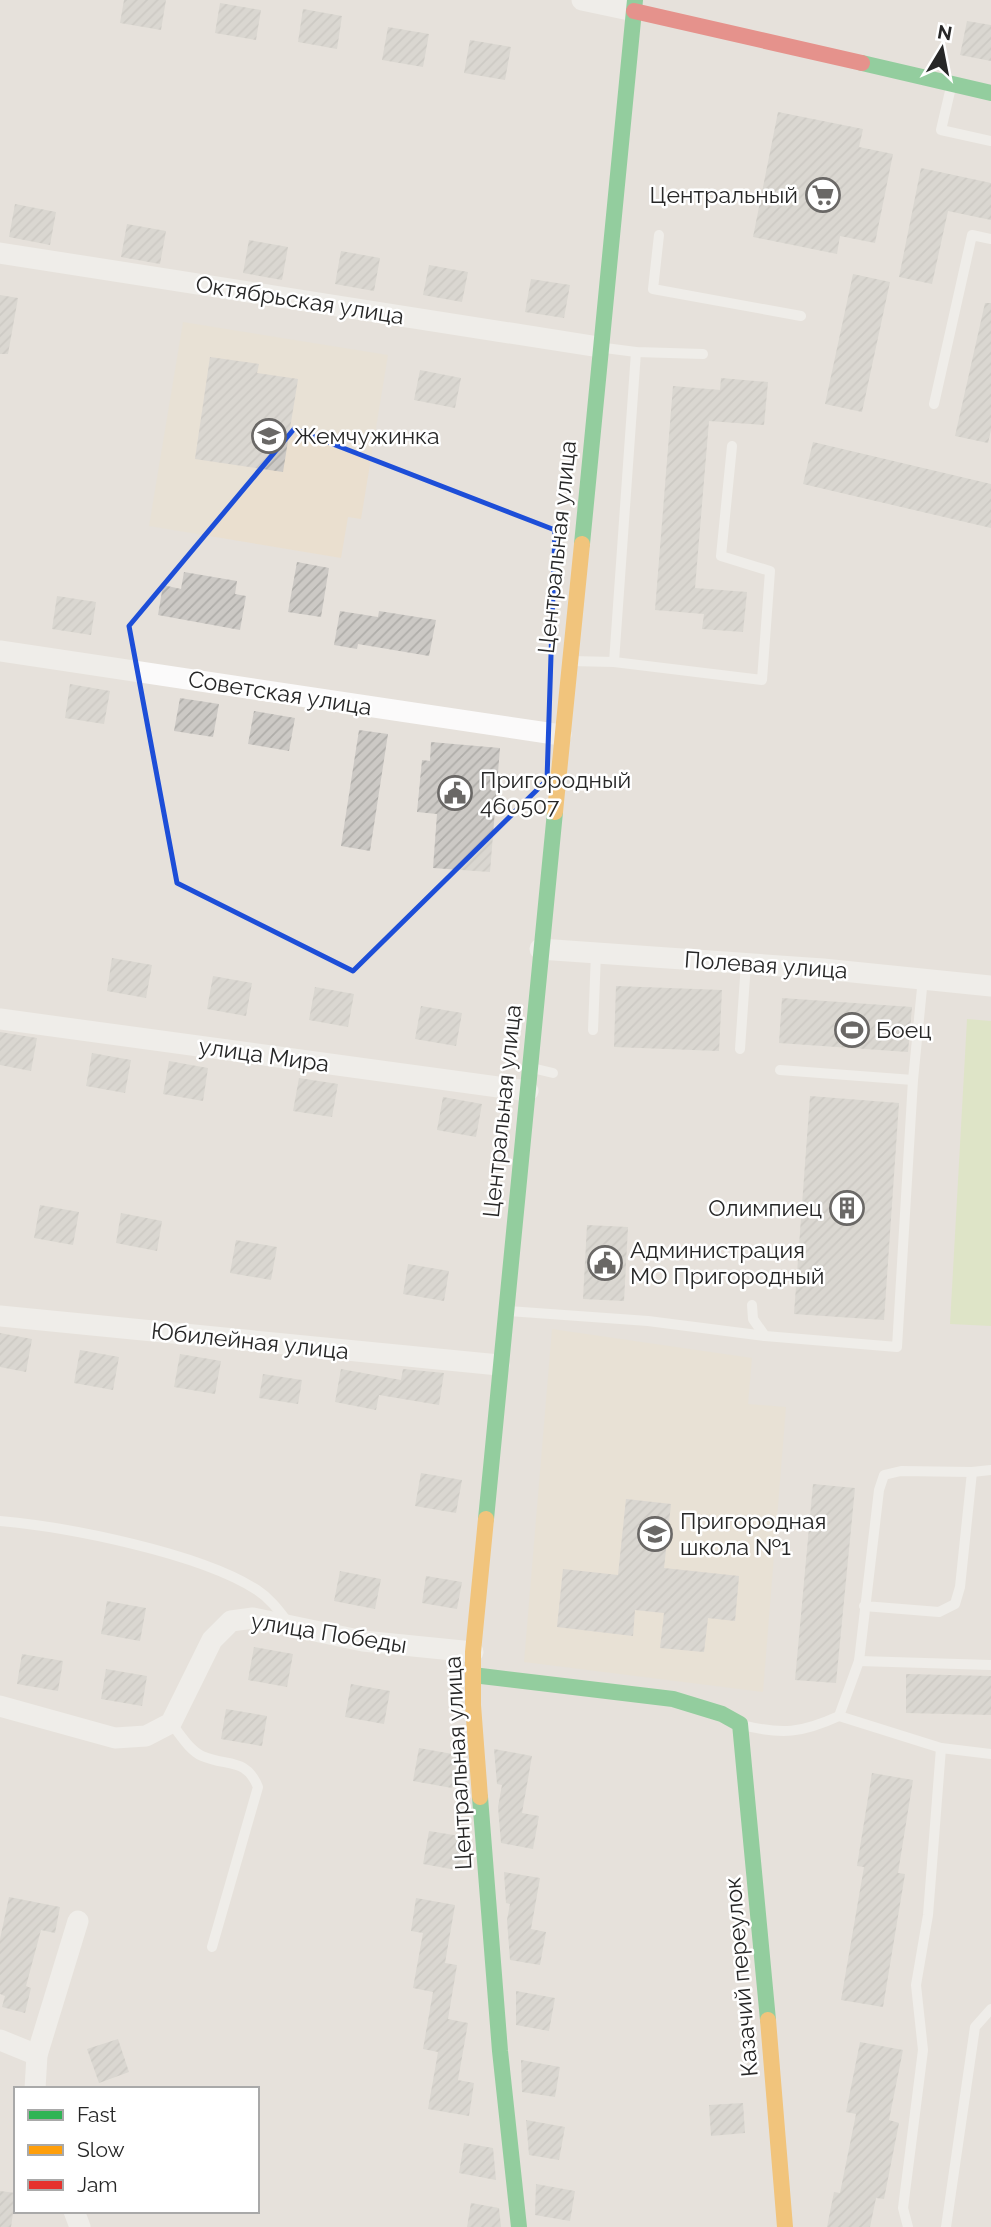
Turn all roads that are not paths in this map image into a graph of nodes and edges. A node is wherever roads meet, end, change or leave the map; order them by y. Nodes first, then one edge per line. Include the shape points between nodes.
1 (582, 0) edge
2 (634, 6) edge
3 (951, 85) junction
4 (991, 93) edge
5 (991, 141) edge
6 (659, 235) dead end
7 (991, 239) edge
8 (0, 253) edge
9 (801, 316) dead end
10 (599, 347) junction
11 (635, 352) junction
12 (703, 354) dead end
13 (934, 404) dead end
14 (732, 446) dead end
15 (0, 651) edge
16 (568, 661) junction
17 (614, 662) junction
18 (561, 735) junction
19 (541, 949) junction
20 (596, 953) junction
21 (746, 963) junction
22 (923, 978) junction
23 (991, 986) edge
24 (0, 1019) edge
25 (593, 1030) dead end
26 (740, 1049) dead end
27 (530, 1068) junction
28 (780, 1070) dead end
29 (553, 1073) dead end
30 (913, 1080) junction
31 (528, 1091) junction
32 (752, 1305) dead end
33 (505, 1311) junction
34 (0, 1316) edge
35 (765, 1336) junction
36 (499, 1365) junction
37 (991, 1469) edge
38 (972, 1472) junction
39 (0, 1521) edge
40 (864, 1606) junction
41 (290, 1625) junction
42 (473, 1652) junction
43 (859, 1661) junction
44 (991, 1665) edge
45 (473, 1675) junction
46 (0, 1706) edge
47 (839, 1716) junction
48 (171, 1723) junction
49 (740, 1724) junction
50 (941, 1748) junction
51 (991, 1754) edge
52 (79, 1921) dead end
53 (212, 1947) dead end
54 (991, 2009) edge
55 (0, 2040) edge
56 (37, 2055) junction
57 (35, 2087) edge
58 (519, 2227) edge
59 (785, 2227) edge
60 (908, 2227) edge
61 (946, 2227) edge

1 - 2 street
2 - 3 street
2 - 10 street, Центральная улица
3 - 4 street
3 - 5 lane via 941,130
6 - 9 lane via 653,289
7 - 13 lane via 972,234
8 - 10 street, Октябрьская улица
10 - 11 lane
10 - 16 street, Центральная улица
11 - 12 lane
11 - 17 lane
14 - 17 lane via 721,556 770,571 762,680
15 - 18 street, Советская улица
16 - 17 lane
16 - 18 street, Центральная улица
18 - 19 street, Центральная улица
19 - 20 street, Полевая улица
19 - 27 street, Центральная улица
20 - 21 street, Полевая улица
20 - 25 lane
21 - 22 street, Полевая улица
21 - 26 lane
22 - 23 street, Полевая улица
22 - 30 lane
24 - 31 street, улица Мира
27 - 29 lane
27 - 31 street, Центральная улица
28 - 30 lane
30 - 35 lane via 897,1347
31 - 33 street, Центральная улица
32 - 35 lane via 753,1319
33 - 35 lane via 648,1321
33 - 36 street, Центральная улица
34 - 36 street, Юбилейная улица
36 - 42 street, Центральная улица
37 - 38 lane
38 - 40 lane via 884,1475
38 - 40 lane via 956,1604 939,1612
39 - 41 lane via 155,1550 213,1570 256,1590
40 - 43 lane
41 - 42 street, улица Победы via 363,1641
41 - 48 street, улица Победы via 253,1618 231,1621 212,1640
42 - 45 street, Центральная улица
43 - 44 lane
43 - 47 lane
45 - 49 street via 673,1699
45 - 58 street, Центральная улица via 500,2050
46 - 48 street via 115,1738 146,1736
47 - 49 lane via 790,1733
47 - 50 lane
48 - 53 lane via 201,1756 236,1763 253,1773 258,1787
49 - 59 street, Казачий переулок
50 - 51 lane
50 - 60 lane via 928,1915 916,1985 923,2050 903,2208
52 - 56 street
54 - 61 lane via 975,2027
55 - 56 street
56 - 57 street

